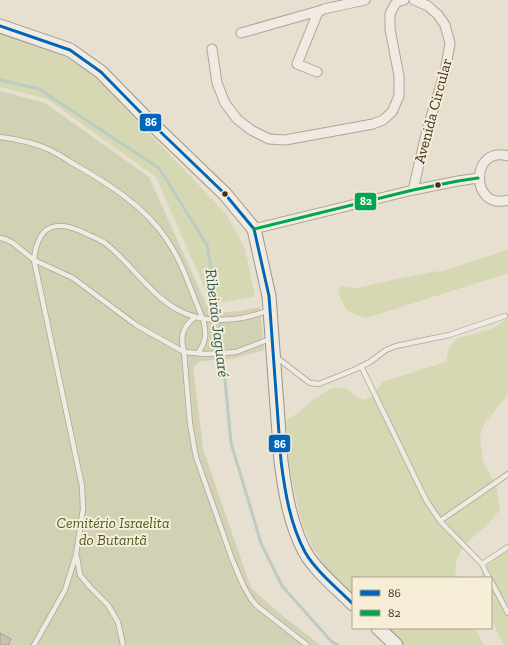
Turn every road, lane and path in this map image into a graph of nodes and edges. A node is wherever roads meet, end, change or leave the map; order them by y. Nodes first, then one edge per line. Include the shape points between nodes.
1 (365, 0) edge
2 (414, 0) edge
3 (399, 1) edge
4 (322, 10) junction
5 (0, 26) edge
6 (241, 33) dead end
7 (212, 49) dead end
8 (318, 72) dead end
9 (0, 137) edge
10 (508, 156) edge
11 (478, 178) junction
12 (413, 190) junction
13 (508, 200) edge
14 (254, 229) junction
15 (0, 238) edge
16 (34, 260) junction
17 (270, 310) junction
18 (505, 316) dead end
19 (195, 317) junction
20 (203, 319) junction
21 (272, 338) junction
22 (184, 352) junction
23 (198, 353) junction
24 (273, 355) junction
25 (361, 366) junction
26 (508, 474) edge
27 (440, 521) junction
28 (508, 547) edge
29 (76, 555) junction
30 (482, 564) junction
31 (488, 577) edge
32 (492, 583) edge
33 (352, 603) edge
34 (508, 613) edge
35 (379, 629) edge
36 (34, 645) edge
37 (123, 645) edge
38 (307, 645) edge
39 (396, 645) edge

1 - 4 street
2 - 12 street, Avenida Circular via 428,6 438,15 445,25 450,43 445,72 427,130
3 - 7 street via 391,11 390,21 399,96 392,112 373,124 293,139 269,139 237,119 225,102 217,83
4 - 6 street
4 - 8 street via 318,12 297,64
5 - 14 main road via 70,50 101,72 225,194
9 - 20 lane via 50,150 102,180 142,211 166,238 177,257
10 - 11 street via 489,158 480,170
11 - 12 street, Avenida Circular
11 - 13 street via 483,193 489,198 496,201
12 - 14 street, Avenida Circular
14 - 17 main road
15 - 16 lane via 13,243
16 - 19 lane via 38,239 50,226 76,228 104,242 158,297 178,311
16 - 22 lane via 73,278 136,326
16 - 29 lane via 82,486 83,509
17 - 20 lane via 237,318
17 - 21 main road
18 - 25 lane via 448,335 396,346
19 - 20 lane
19 - 22 lane via 183,332
20 - 23 lane via 206,337 204,346
21 - 23 lane via 236,352
21 - 24 main road
22 - 23 lane
22 - 38 lane via 190,424 196,457 232,559 243,585 257,606
24 - 25 lane via 310,384 319,384
24 - 33 main road via 281,461 290,515 306,552
25 - 27 lane via 426,500
26 - 27 lane
27 - 30 lane
28 - 30 lane
29 - 36 lane via 65,590
29 - 37 lane via 80,575 108,605 118,622
30 - 31 lane
32 - 34 lane
35 - 39 main road

